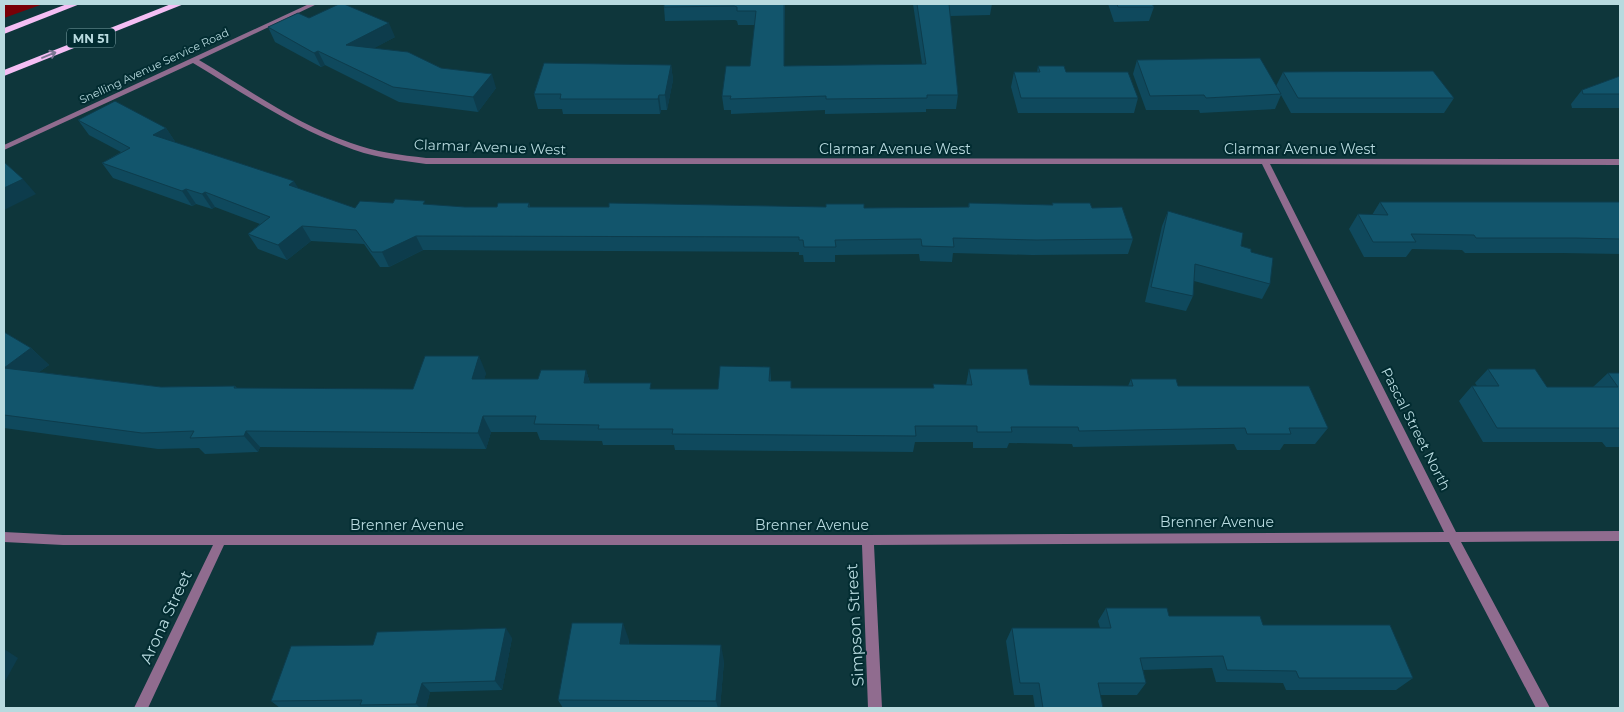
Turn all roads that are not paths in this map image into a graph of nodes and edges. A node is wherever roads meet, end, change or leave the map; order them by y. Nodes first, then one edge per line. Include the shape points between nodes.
1 (75, 4) edge
2 (179, 4) edge
3 (314, 4) edge
4 (4, 31) edge
5 (192, 60) junction
6 (4, 73) edge
7 (4, 148) edge
8 (1265, 162) junction
9 (1620, 162) edge
10 (1452, 536) junction
11 (1620, 536) edge
12 (4, 537) edge
13 (221, 540) junction
14 (868, 540) junction
15 (141, 708) edge
16 (875, 708) edge
17 (1543, 708) edge

1 - 4 highway, MN 51
6 -> 2 highway, MN 51
3 - 5 street, Snelling Avenue Service Road
5 - 7 street, Snelling Avenue Service Road
5 - 8 street, Clarmar Avenue West via 311,129 348,145 384,155 426,161
8 - 9 street, Clarmar Avenue West
8 - 10 street, Pascal Street North
10 - 11 street, Brenner Avenue
10 - 14 street, Brenner Avenue
10 - 17 street, Pascal Street North
12 - 13 street, Brenner Avenue
13 - 14 street, Brenner Avenue
13 - 15 street, Arona Street
14 - 16 street, Simpson Street

